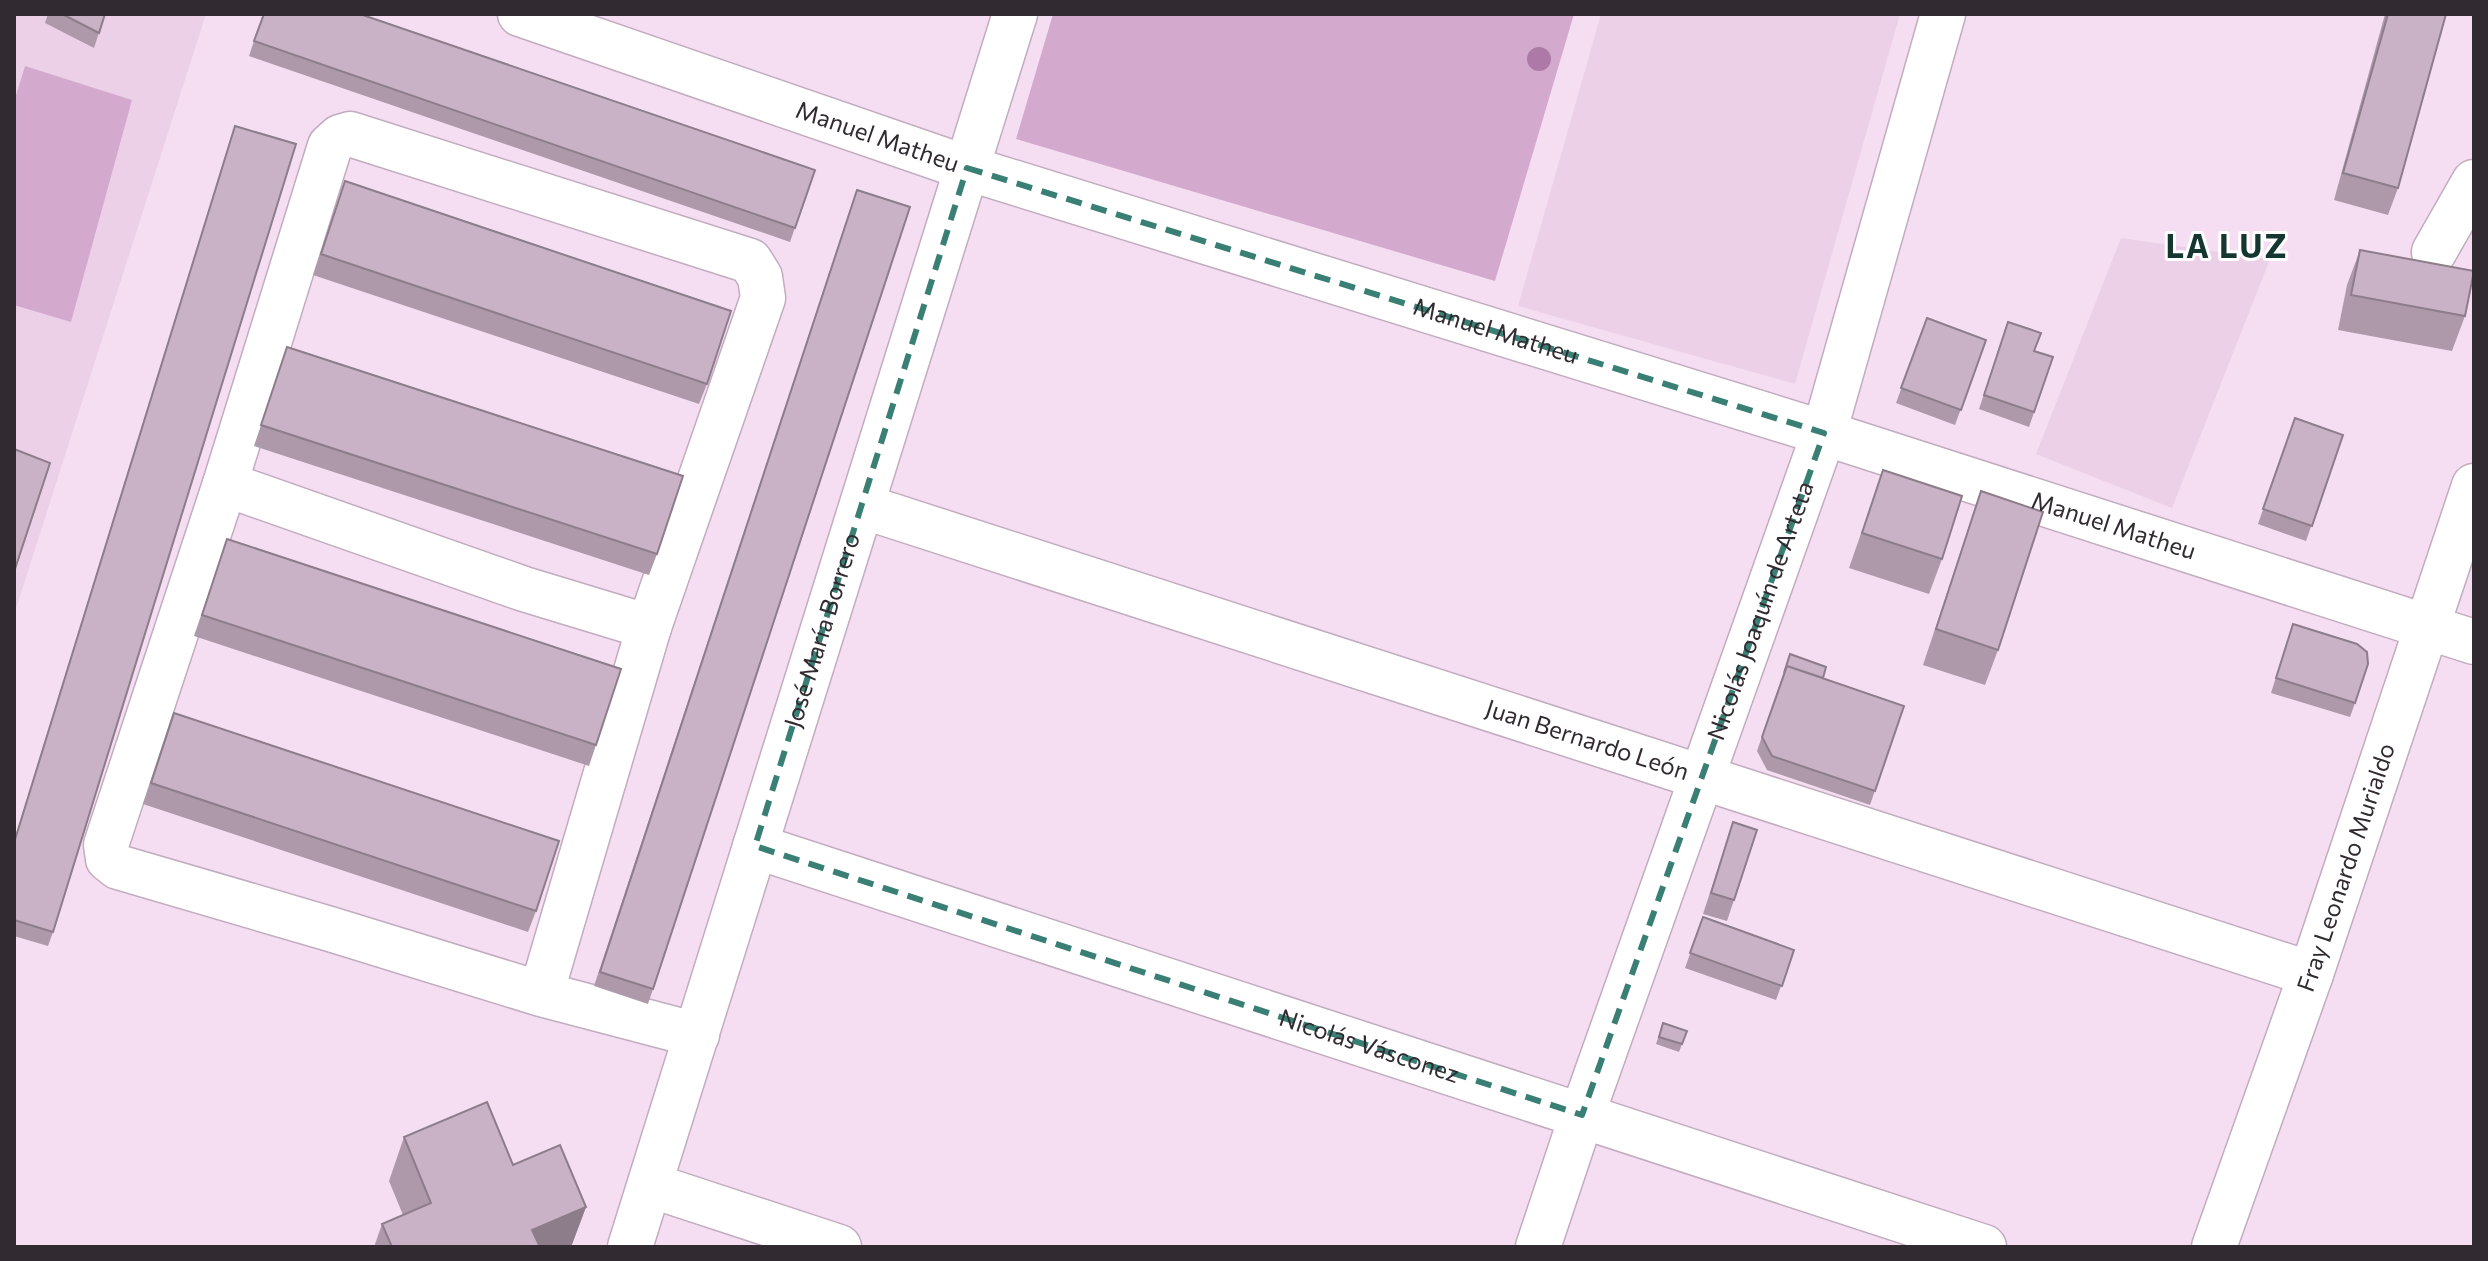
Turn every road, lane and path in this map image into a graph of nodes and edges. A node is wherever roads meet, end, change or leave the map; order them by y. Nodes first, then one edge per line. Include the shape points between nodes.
1 (520, 14) edge
2 (1015, 14) edge
3 (1943, 14) edge
4 (967, 168) junction
5 (2474, 182) edge
6 (2434, 252) dead end
7 (1824, 433) junction
8 (225, 484) junction
9 (2474, 486) edge
10 (862, 506) junction
11 (2426, 625) junction
12 (649, 627) junction
13 (2474, 642) edge
14 (1701, 777) junction
15 (755, 846) junction
16 (2311, 974) junction
17 (541, 994) junction
18 (697, 1035) junction
19 (1582, 1115) junction
20 (650, 1185) junction
21 (630, 1247) edge
22 (839, 1247) edge
23 (1538, 1247) edge
24 (1984, 1247) edge
25 (2214, 1247) edge

1 - 4 street, Manuel Matheu
2 - 4 street, José María Borrero
3 - 7 street, Nicolás Joaquín de Arteta
4 - 7 street, Manuel Matheu
4 - 10 street, José María Borrero
5 - 6 street
7 - 11 street, Manuel Matheu
7 - 14 street, Nicolás Joaquín de Arteta
8 - 12 street
8 - 12 street via 330,146 340,137 350,134 750,261 760,277 763,298
8 - 17 street via 106,845 108,859 118,867
9 - 11 street, Fray Leonardo Murialdo
10 - 14 street, Juan Bernardo León
10 - 15 street, José María Borrero
11 - 13 street, Manuel Matheu
11 - 16 street, Fray Leonardo Murialdo
12 - 17 street
14 - 16 street, Juan Bernardo León
14 - 19 street, Nicolás Joaquín de Arteta
15 - 18 street, José María Borrero
15 - 19 street, Nicolás Vásconez
16 - 25 street, Fray Leonardo Murialdo
17 - 18 street
18 - 20 street, José María Borrero
19 - 23 street, Nicolás Joaquín de Arteta
19 - 24 street, Nicolás Vásconez
20 - 21 street, José María Borrero
20 - 22 street

